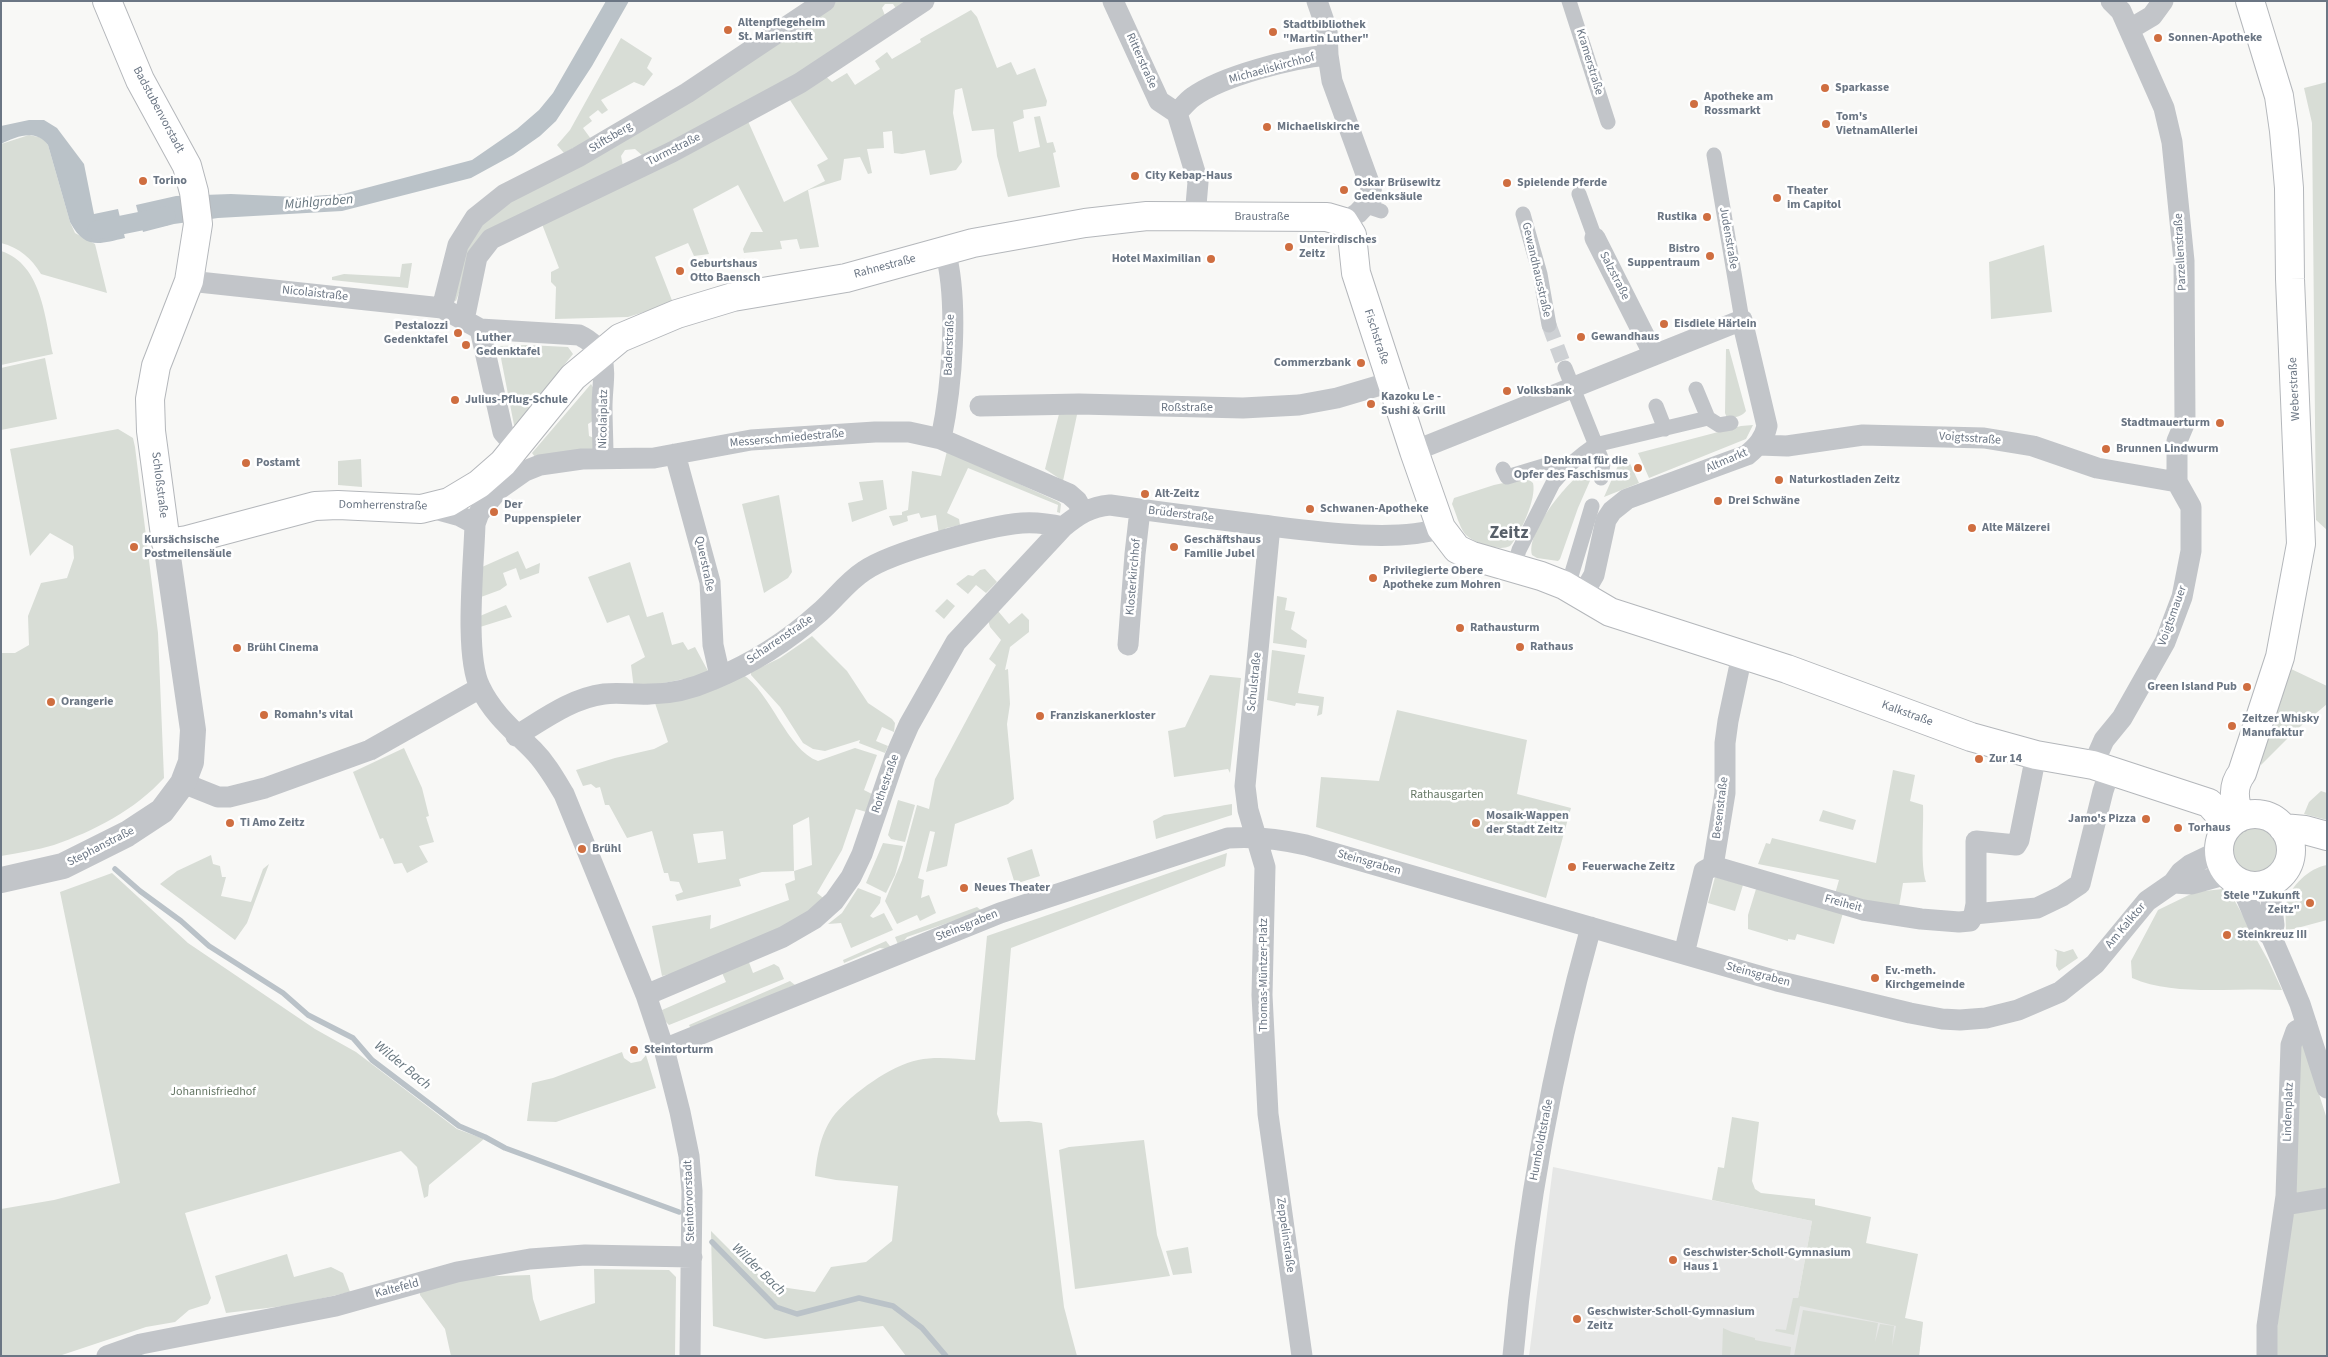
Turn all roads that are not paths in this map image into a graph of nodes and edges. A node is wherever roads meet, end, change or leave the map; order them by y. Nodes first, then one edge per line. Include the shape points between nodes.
1 (107, 1) edge
2 (825, 1) edge
3 (924, 1) edge
4 (1113, 1) edge
5 (1317, 1) edge
6 (1570, 1) edge
7 (2111, 1) edge
8 (2163, 1) edge
9 (2250, 1) edge
10 (2123, 32) junction
11 (1328, 56) junction
12 (1177, 113) junction
13 (1608, 122) dead end
14 (1714, 155) dead end
15 (1579, 194) dead end
16 (1522, 214) dead end
17 (1187, 217) junction
18 (1344, 222) junction
19 (1595, 238) joint
20 (945, 250) junction
21 (188, 281) junction
22 (442, 308) junction
23 (1742, 320) junction
24 (472, 324) junction
25 (1549, 326) tunnel mouth
26 (600, 352) junction
27 (1654, 356) junction
28 (1565, 368) tunnel mouth
29 (1391, 382) junction
30 (1572, 388) junction
31 (1696, 389) dead end
32 (980, 406) dead end
33 (1656, 406) dead end
34 (1708, 418) junction
35 (1731, 423) dead end
36 (1665, 429) junction
37 (940, 439) junction
38 (1595, 445) junction
39 (1759, 445) junction
40 (517, 448) junction
41 (1414, 450) junction
42 (675, 454) junction
43 (603, 458) junction
44 (1503, 469) dead end
45 (1562, 473) junction
46 (1601, 478) dead end
47 (2177, 482) junction
48 (431, 508) junction
49 (1140, 510) junction
50 (1083, 512) junction
51 (475, 524) junction
52 (1270, 526) junction
53 (1063, 527) junction
54 (1443, 532) junction
55 (166, 543) junction
56 (1513, 569) junction
57 (1575, 590) junction
58 (1128, 646) dead end
59 (1742, 655) junction
60 (720, 676) junction
61 (480, 688) junction
62 (516, 736) junction
63 (2036, 755) junction
64 (2102, 767) junction
65 (183, 783) junction
66 (2253, 822) junction
67 (2327, 836) edge
68 (1256, 837) junction
69 (2327, 849) edge
70 (2288, 863) junction
71 (1713, 866) junction
72 (2229, 870) junction
73 (1, 880) edge
74 (2269, 882) junction
75 (1974, 914) junction
76 (1590, 927) junction
77 (2271, 936) junction
78 (1684, 954) junction
79 (2084, 974) joint
80 (646, 995) junction
81 (2306, 1025) junction
82 (664, 1049) junction
83 (2327, 1088) edge
84 (1268, 1114) joint
85 (2327, 1198) edge
86 (2285, 1205) junction
87 (692, 1252) junction
88 (106, 1356) edge
89 (690, 1356) edge
90 (1302, 1356) edge
91 (1513, 1356) edge
92 (2267, 1356) edge

1 - 21 main road, Badstubenvorstadt via 140,80 182,155 194,192 198,224
2 - 22 street, Stiftsberg via 687,93 578,157 505,194 475,218 458,245
3 - 24 street, Turmstraße via 800,83 672,152 491,239 477,257
4 - 12 street, Ritterstraße via 1159,101
5 - 11 street via 1327,30
6 - 13 street, Kramerstraße
7 - 10 street, Parzellenstraße via 2121,11
8 - 10 street via 2152,16
9 - 66 main road, Weberstraße via 2279,96 2284,131 2289,188 2301,544 2280,657 2234,795
10 - 47 street, Parzellenstraße via 2164,108 2172,142 2184,261 2185,422 2177,441
11 - 12 street, Michaeliskirchhof via 1308,57 1213,85 1191,97
11 - 18 street, Michaeliskirchhof via 1332,81 1371,188 1374,208
12 - 17 street via 1198,182
14 - 23 street, Judenstraße
15 - 19 street, Salzstraße
16 - 25 street, Gewandhausstraße via 1540,274
17 - 18 main road, Braustraße via 1327,217
17 - 20 main road, Rahnestraße via 1147,216 1084,223
18 - 29 main road, Fischstraße via 1352,235 1356,273
19 - 27 street, Salzstraße
20 - 26 main road, Rahnestraße via 846,278 757,291 709,303 640,328
20 - 37 street, Baderstraße via 952,322 948,405
21 - 22 street, Nicolaistraße
21 - 55 main road, Schloßstraße via 156,366 150,399 151,431
22 - 24 street
23 - 27 street
23 - 39 street, Altmarkt via 1767,426
24 - 26 street via 580,335 590,340
24 - 40 street via 504,432
26 - 40 main road, Domherrenstraße via 555,396
26 - 43 street, Nicolaiplatz via 605,371
27 - 30 street
28 - 30 street
29 - 32 street, Roßstraße via 1308,403 1243,408 1079,404
29 - 41 main road, Fischstraße
30 - 38 street
30 - 41 street
31 - 34 street
33 - 36 street
34 - 35 street via 1719,425
34 - 36 street
36 - 38 street
37 - 42 street, Messerschmiedestraße via 909,432 802,436 751,440
37 - 50 street via 1070,494
38 - 45 street
38 - 46 street via 1602,464
39 - 47 street, Voigtsstraße via 1787,446 1863,435 1984,438 2034,446 2097,468
39 - 57 street, Altmarkt via 1747,455 1627,499 1612,511 1598,507 1594,575
40 - 48 main road, Domherrenstraße via 479,484 449,502
41 - 54 main road
42 - 43 street, Messerschmiedestraße via 654,458
42 - 60 street, Querstraße via 710,582 714,645
43 - 51 street, Nicolaiplatz via 558,462 525,471 498,490
44 - 45 street via 1507,477 1547,458
45 - 56 street via 1539,507
47 - 64 street, Voigtsmauer via 2191,507 2191,551 2182,598 2165,642 2122,718 2104,740
48 - 51 street
48 - 55 main road, Domherrenstraße via 314,506
49 - 50 street, Brüderstraße via 1110,505
49 - 52 street, Brüderstraße
49 - 58 street, Klosterkirchhof
50 - 53 street, Rothestraße
51 - 61 street via 473,661
52 - 54 street, Brüderstraße via 1364,534
52 - 68 street, Schulstraße via 1245,786 1246,805
53 - 60 street, Scharrenstraße via 1022,523 947,540 875,563 805,625 764,653
53 - 80 street, Rothestraße via 970,625 952,650 909,725 862,854 834,901 814,919 783,937
54 - 56 main road via 1457,549
55 - 65 street, Schloßstraße via 193,730 191,762
56 - 57 main road
57 - 59 main road, Kalkstraße via 1610,612
59 - 63 main road, Kalkstraße via 1971,737
59 - 71 street, Besenstraße via 1728,721 1725,793
60 - 62 street, Scharrenstraße via 673,692 605,694 582,699
61 - 62 street
61 - 65 street via 370,750 265,788 229,798
62 - 80 street via 534,751 564,794
63 - 64 main road, Kalkstraße
63 - 75 street via 2016,845 1976,840
64 - 66 main road, Kalkstraße via 2209,803
64 - 75 street, Freiheit via 2103,792 2080,884 2037,908
65 - 73 street, Stephanstraße via 162,811 127,834 63,866
66 - 67 main road
66 - 70 main road via 2290,845
66 - 72 main road via 2221,838
68 - 76 street, Steinsgraben via 1316,848
68 - 82 street, Steinsgraben via 1220,840 1000,913
68 - 84 street, Thomas-Müntzer-Platz via 1265,867 1262,995
69 - 70 main road
70 - 74 main road via 2278,877
71 - 75 street, Freiheit via 1863,910 1959,922 1970,921
71 - 78 street, Besenstraße via 1704,871
72 - 74 main road via 2255,886
72 - 77 street via 2259,927
72 - 79 street, Am Kalktor via 2190,865 2173,884 2147,901
74 - 77 street via 2274,924
76 - 78 street, Steinsgraben
76 - 91 street, Humboldtstraße via 1573,989 1537,1158
77 - 81 street
78 - 79 street, Steinsgraben via 1843,997 1942,1019 1986,1018 2018,1010 2060,992
80 - 82 street
81 - 83 street
81 - 86 street, Lindenplatz via 2296,1031 2291,1045
82 - 87 street, Steintorvorstadt via 689,1156
84 - 90 street, Zeppelinstraße
85 - 86 street
86 - 92 street, Lindenplatz via 2267,1326
87 - 88 street, Kaltefeld via 530,1259 457,1272 336,1306 141,1344
87 - 89 street, Steintorvorstadt

